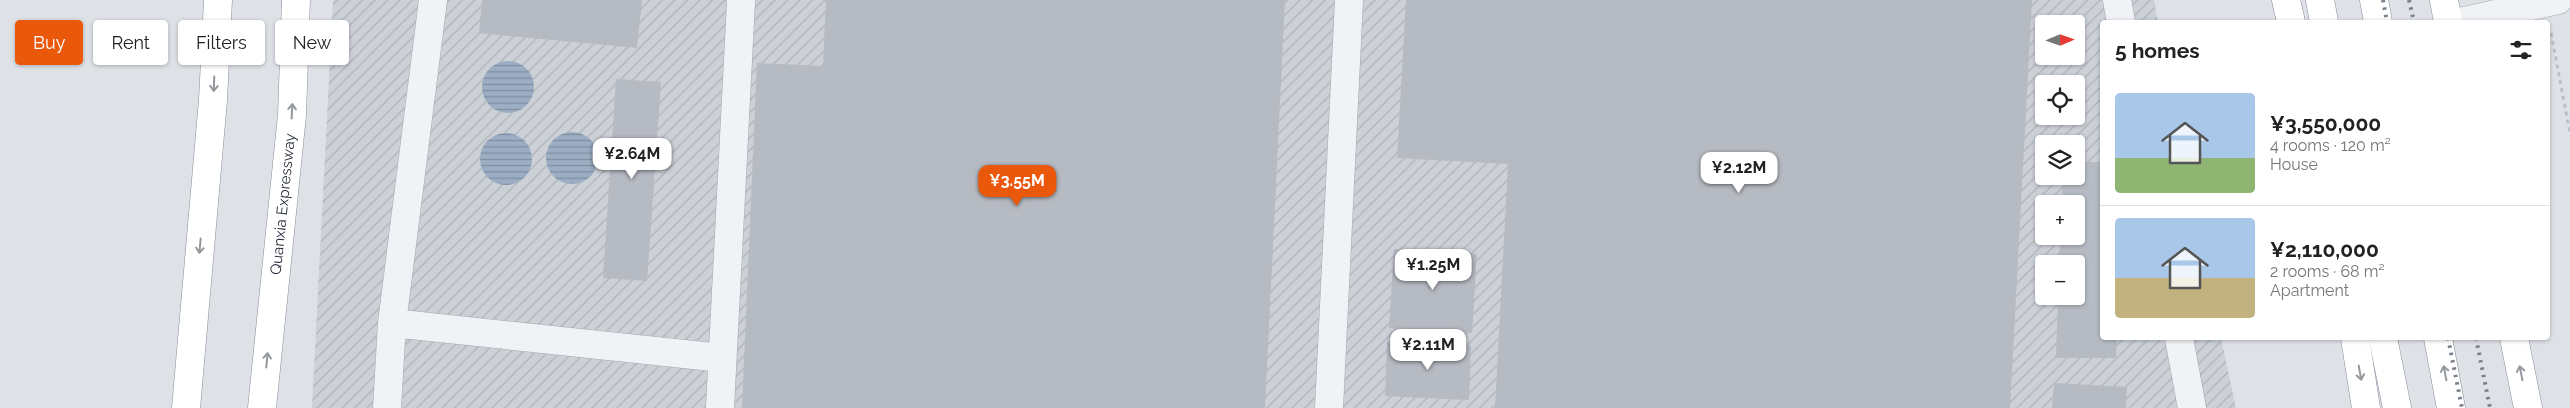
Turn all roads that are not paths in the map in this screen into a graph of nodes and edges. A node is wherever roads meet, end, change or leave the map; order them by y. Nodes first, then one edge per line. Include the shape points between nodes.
1 (218, 0) edge
2 (296, 0) edge
3 (433, 0) edge
4 (1349, 0) edge
5 (2117, 0) edge
6 (2286, 0) edge
7 (2320, 0) edge
8 (2374, 0) edge
9 (2444, 0) edge
10 (741, 2) dead end
11 (2552, 2) edge
12 (2121, 20) edge
13 (2291, 20) edge
14 (2324, 20) edge
15 (2378, 20) edge
16 (2448, 20) edge
17 (2469, 20) edge
18 (392, 323) junction
19 (2179, 340) edge
20 (2354, 340) edge
21 (2383, 340) edge
22 (2438, 340) edge
23 (2514, 340) edge
24 (722, 358) junction
25 (186, 408) edge
26 (262, 408) edge
27 (387, 408) edge
28 (720, 408) edge
29 (1329, 408) edge
30 (2192, 408) edge
31 (2366, 408) edge
32 (2397, 408) edge
33 (2451, 408) edge
34 (2528, 408) edge

1 -> 25 highway via 213,100
26 -> 2 highway, Quanxia Expressway via 292,115
3 - 18 lane
4 - 29 lane
5 - 12 lane
6 - 13 highway
7 - 14 highway
8 - 15 highway
9 - 16 highway
10 - 24 lane
11 - 17 lane
18 - 24 lane
18 - 27 lane
19 - 30 lane
20 -> 31 highway
21 - 32 highway
33 -> 22 highway
34 -> 23 highway
24 - 28 lane

